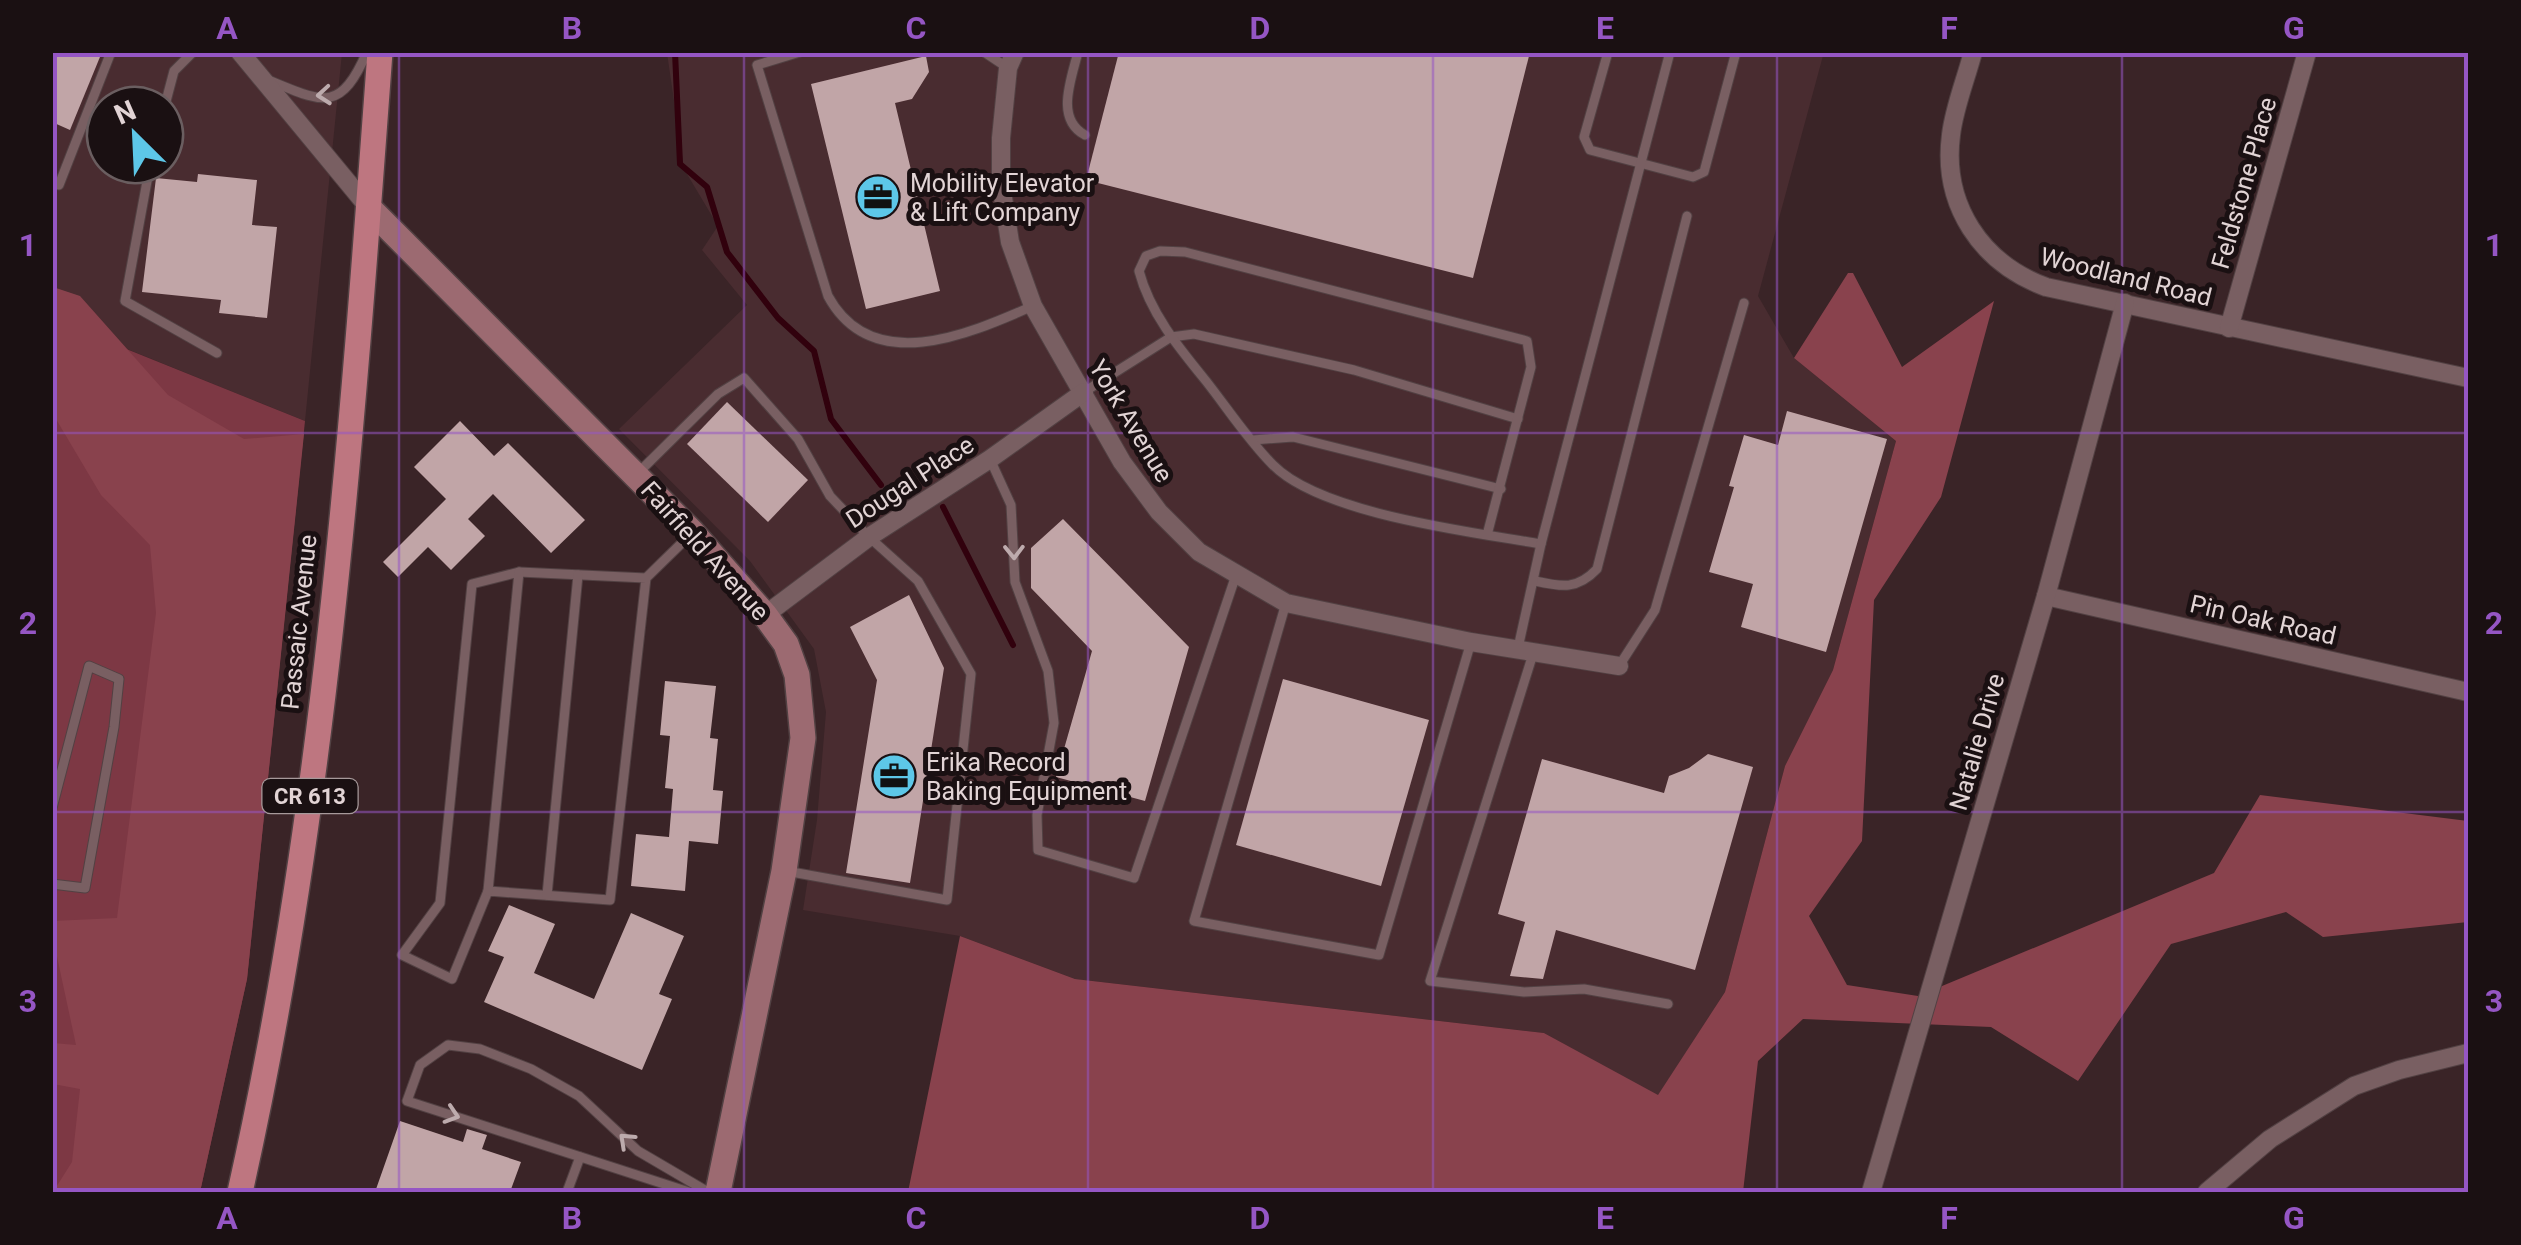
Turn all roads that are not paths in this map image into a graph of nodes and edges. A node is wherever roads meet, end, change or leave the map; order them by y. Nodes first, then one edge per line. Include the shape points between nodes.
1 (111, 52) edge
2 (193, 52) edge
3 (240, 52) edge
4 (367, 52) edge
5 (380, 52) edge
6 (800, 52) edge
7 (984, 52) edge
8 (1078, 52) edge
9 (1608, 52) edge
10 (1670, 52) edge
11 (1736, 52) edge
12 (1973, 52) edge
13 (2308, 52) edge
14 (1012, 60) edge
15 (260, 77) junction
16 (170, 85) edge
17 (1084, 135) dead end
18 (1641, 164) junction
19 (52, 182) edge
20 (146, 185) edge
21 (368, 208) junction
22 (1687, 216) dead end
23 (1744, 302) dead end
24 (2125, 303) junction
25 (1033, 306) junction
26 (2230, 328) junction
27 (1171, 338) junction
28 (217, 353) dead end
29 (2468, 378) edge
30 (1084, 392) junction
31 (1518, 419) junction
32 (1253, 440) junction
33 (990, 460) junction
34 (636, 475) junction
35 (1501, 489) junction
36 (692, 532) junction
37 (1487, 535) junction
38 (869, 537) junction
39 (1541, 544) junction
40 (519, 572) junction
41 (578, 574) junction
42 (1236, 575) junction
43 (646, 578) junction
44 (1534, 581) junction
45 (2046, 596) junction
46 (1286, 604) junction
47 (765, 616) junction
48 (1471, 642) junction
49 (1526, 651) junction
50 (1618, 666) joint
51 (2468, 692) edge
52 (54, 789) edge
53 (52, 808) edge
54 (784, 871) junction
55 (52, 884) edge
56 (488, 891) junction
57 (546, 895) junction
58 (1668, 1004) dead end
59 (2468, 1054) edge
60 (580, 1157) junction
61 (643, 1178) junction
62 (240, 1192) edge
63 (566, 1192) edge
64 (638, 1192) edge
65 (689, 1192) edge
66 (708, 1192) edge
67 (718, 1192) edge
68 (1871, 1192) edge
69 (2208, 1192) edge

1 - 19 lane via 59,185
2 - 16 lane
3 - 15 street, Fairfield Avenue
4 -> 15 lane via 349,88 333,97 310,98
5 - 21 main road, Passaic Avenue / CR 613
6 - 25 lane via 756,65 828,296 848,325 878,338 941,342
7 - 14 lane
8 - 17 lane via 1066,116
9 - 18 lane via 1585,144
10 - 18 lane
11 - 18 lane via 1704,172 1692,177
12 - 24 street, Woodland Road via 1949,161 1969,228 1996,260 2033,282
13 - 26 street, Feldstone Place
14 - 25 street, York Avenue via 1001,185 1010,242
15 - 21 street, Fairfield Avenue
18 - 39 lane
20 - 28 lane via 125,301
21 - 34 street, Fairfield Avenue
21 - 62 main road, Passaic Avenue / CR 613 via 313,773 287,970
22 - 44 lane via 1597,569 1572,588
23 - 50 lane via 1655,610
24 - 26 street, Woodland Road
24 - 45 street, Natalie Drive
25 - 30 street, York Avenue
26 - 29 street, Woodland Road
27 - 30 lane
27 - 31 lane via 1194,334 1354,370
27 - 31 lane via 1139,271 1146,256 1160,251 1527,341 1531,367
27 - 32 lane
30 - 33 street, Dougal Place
30 - 42 street, York Avenue via 1159,512
31 - 35 lane
32 - 35 lane via 1292,437
32 - 37 lane via 1274,467 1334,502
33 - 38 street, Dougal Place
33 -> 42 lane via 1011,505 1015,582 1048,671 1054,723 1038,850 1134,878
34 - 36 street, Fairfield Avenue
34 - 38 lane via 718,394 744,378 798,439 830,496
35 - 37 lane
36 - 43 lane
36 - 47 street, Fairfield Avenue
37 - 39 lane
38 - 47 street, Dougal Place
38 - 54 lane via 918,581 971,674 947,900
39 - 44 lane
40 - 41 lane
40 - 56 lane
40 - 56 lane via 472,584 440,903 402,955 452,979
41 - 43 lane
41 - 57 lane
42 - 46 street, York Avenue
43 - 57 lane via 610,900
44 - 49 lane
45 - 51 street, Pin Oak Road
45 - 68 street, Natalie Drive
46 - 48 street, York Avenue
46 - 48 lane via 1194,921 1380,955
47 - 54 street, Fairfield Avenue via 786,644 804,716
48 - 49 street, York Avenue
49 - 50 street, York Avenue
49 - 58 lane via 1430,981 1524,992 1584,989
52 - 53 lane
52 - 55 lane via 89,666 118,679 114,727 85,888
54 - 67 street, Fairfield Avenue
56 - 57 lane
59 - 69 street via 2354,1086 2270,1139
60 - 61 lane
60 - 63 lane
66 -> 60 lane via 638,1151 579,1096 531,1070 480,1049 448,1045 420,1065 407,1101
61 - 64 lane
61 - 65 lane

